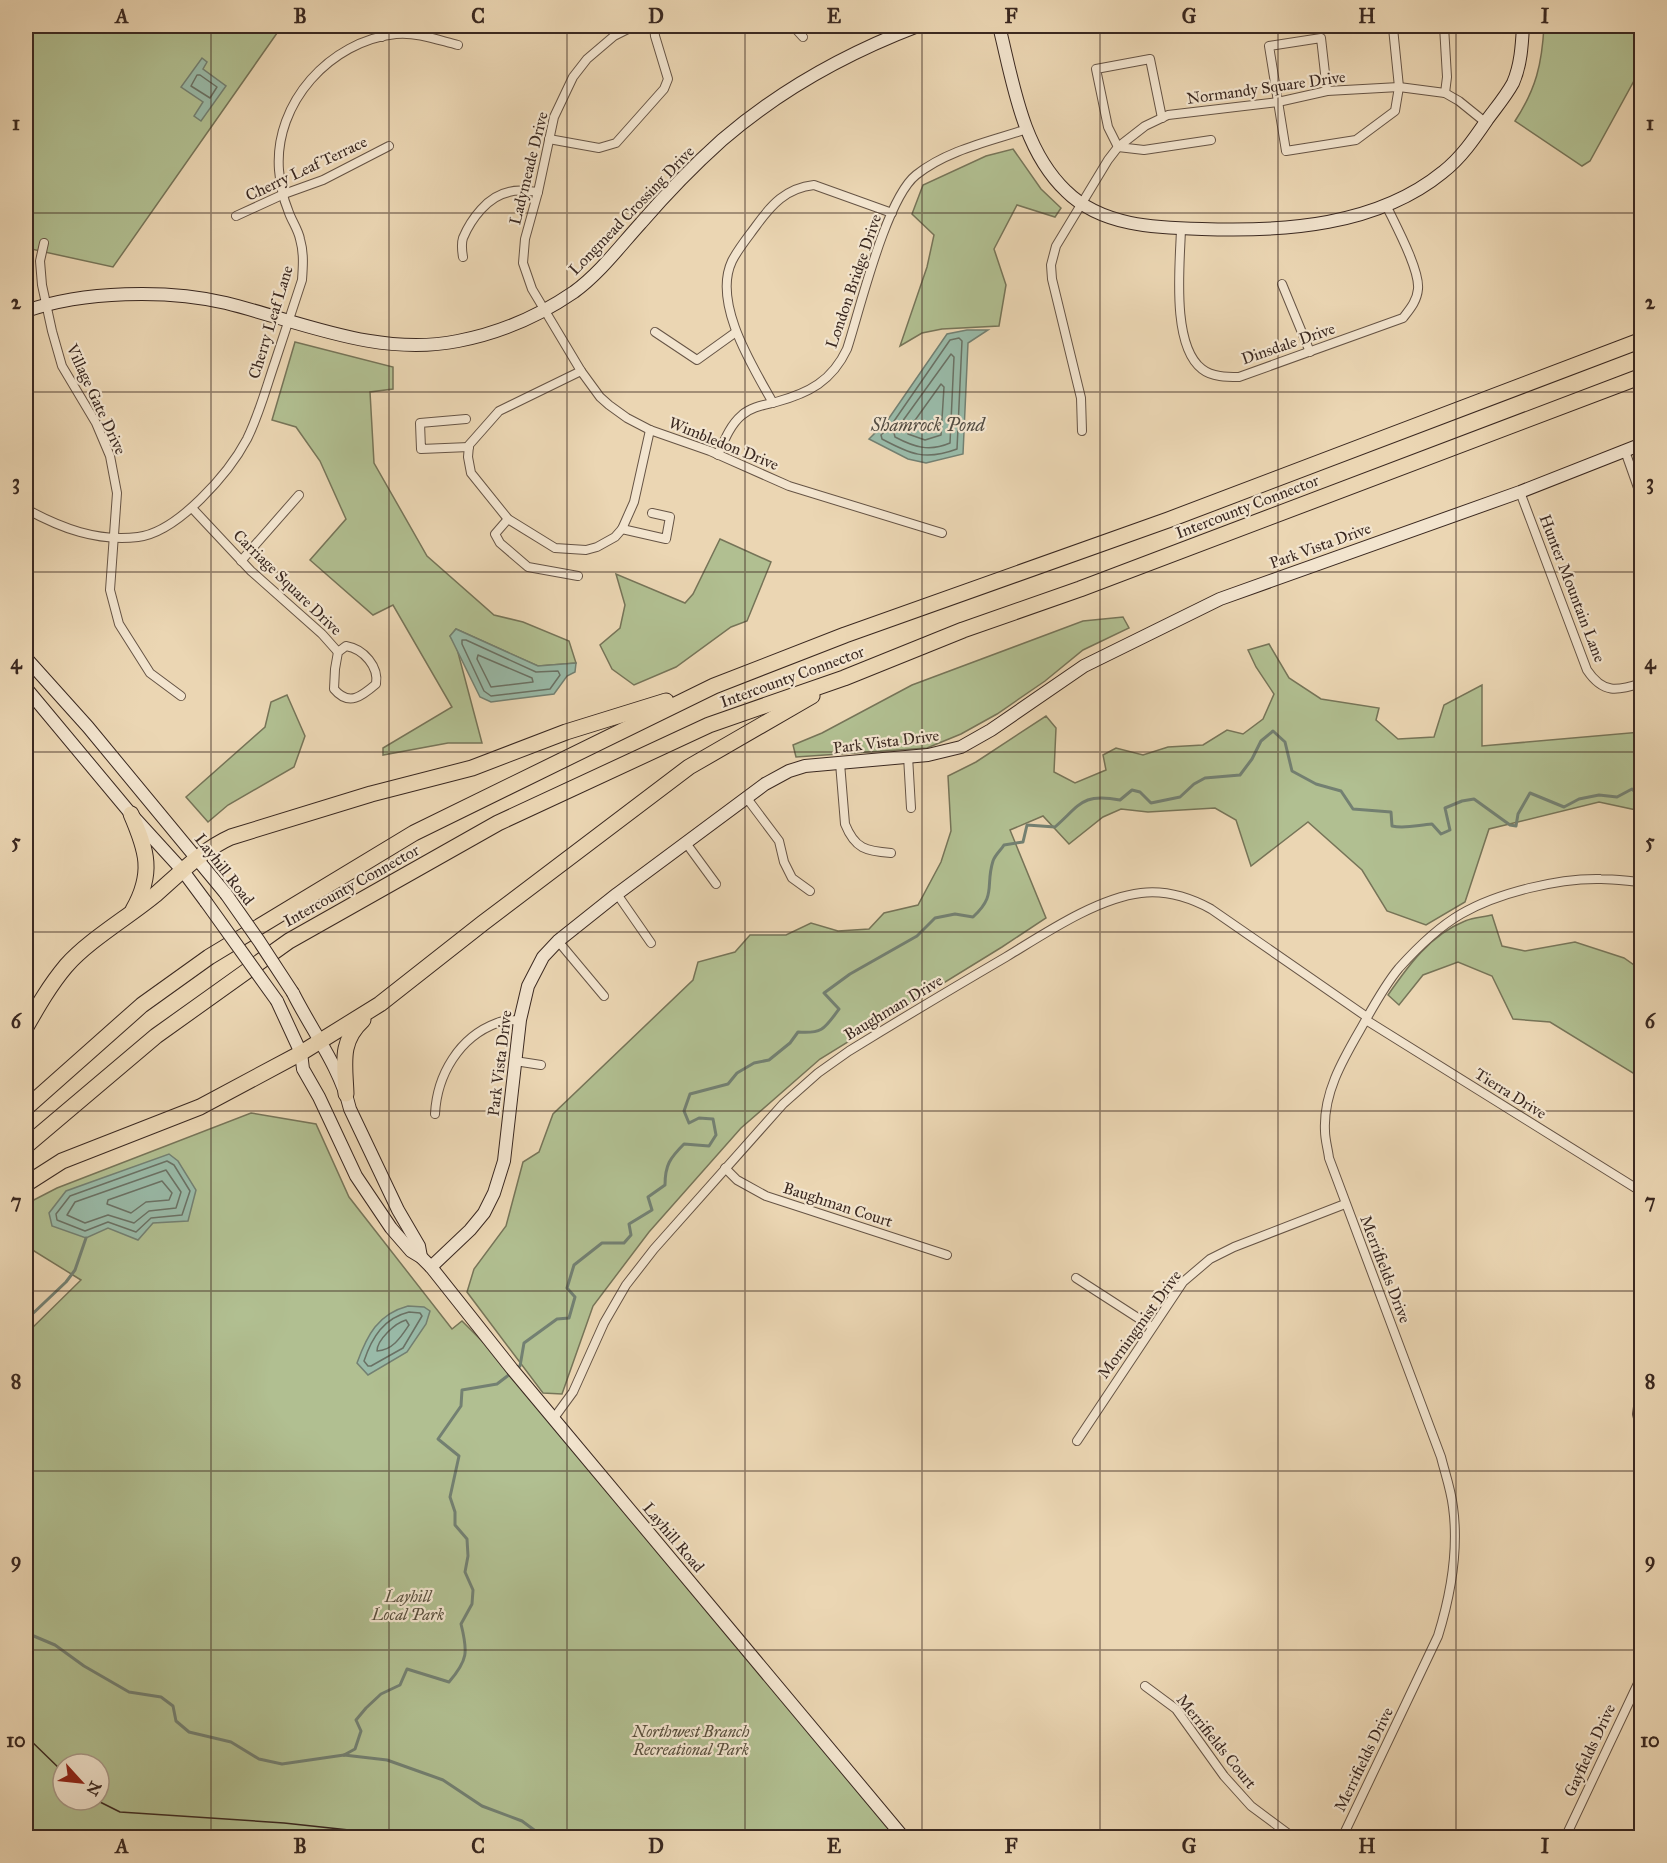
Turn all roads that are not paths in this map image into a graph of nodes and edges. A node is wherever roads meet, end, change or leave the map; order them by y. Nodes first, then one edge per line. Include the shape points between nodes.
1 (380, 26) edge
2 (634, 26) edge
3 (654, 26) edge
4 (793, 26) edge
5 (918, 26) edge
6 (999, 26) edge
7 (1414, 26) edge
8 (1444, 26) edge
9 (1523, 26) edge
10 (382, 37) junction
11 (803, 37) dead end
12 (458, 45) dead end
13 (1399, 87) junction
14 (1327, 91) junction
15 (1445, 93) junction
16 (1278, 102) junction
17 (1162, 118) junction
18 (1485, 122) junction
19 (1027, 129) junction
20 (549, 140) junction
21 (1211, 141) dead end
22 (389, 146) dead end
23 (1118, 147) junction
24 (538, 192) junction
25 (284, 194) junction
26 (1082, 204) junction
27 (1386, 205) junction
28 (892, 213) junction
29 (236, 216) dead end
30 (1181, 229) junction
31 (44, 243) dead end
32 (463, 257) dead end
33 (1282, 284) dead end
34 (45, 305) junction
35 (544, 310) junction
36 (26, 311) edge
37 (288, 321) junction
38 (656, 332) dead end
39 (736, 332) junction
40 (1641, 340) edge
41 (1310, 352) junction
42 (581, 371) junction
43 (1641, 376) edge
44 (773, 403) junction
45 (466, 419) dead end
46 (650, 430) junction
47 (1082, 431) dead end
48 (1641, 444) edge
49 (468, 447) junction
50 (1624, 451) junction
51 (718, 455) junction
52 (1520, 492) junction
53 (299, 495) dead end
54 (1641, 500) edge
55 (192, 508) junction
56 (26, 509) edge
57 (652, 513) dead end
58 (508, 519) junction
59 (622, 529) junction
60 (942, 533) dead end
61 (115, 537) junction
62 (241, 561) junction
63 (578, 576) dead end
64 (338, 652) junction
65 (26, 658) edge
66 (844, 678) junction
67 (1641, 683) edge
68 (714, 686) junction
69 (26, 688) edge
70 (181, 696) dead end
71 (908, 756) junction
72 (840, 763) junction
73 (746, 798) junction
74 (911, 808) dead end
75 (131, 814) junction
76 (686, 843) junction
77 (891, 853) dead end
78 (197, 859) junction
79 (183, 872) junction
80 (1641, 882) edge
81 (716, 884) dead end
82 (810, 891) dead end
83 (616, 894) junction
84 (130, 916) junction
85 (558, 941) junction
86 (651, 943) dead end
87 (604, 996) dead end
88 (380, 1004) junction
89 (1366, 1018) junction
90 (520, 1020) junction
91 (26, 1027) edge
92 (320, 1041) junction
93 (301, 1053) junction
94 (515, 1061) junction
95 (541, 1065) dead end
96 (346, 1094) junction
97 (26, 1108) edge
98 (435, 1114) dead end
99 (26, 1146) edge
100 (725, 1168) junction
101 (26, 1184) edge
102 (1641, 1192) edge
103 (1345, 1204) junction
104 (947, 1256) dead end
105 (421, 1257) junction
106 (431, 1267) junction
107 (1076, 1278) dead end
108 (1152, 1327) junction
109 (1641, 1379) edge
110 (554, 1418) junction
111 (1641, 1434) edge
112 (1077, 1441) dead end
113 (1641, 1675) edge
114 (1145, 1686) dead end
115 (904, 1838) edge
116 (1294, 1838) edge
117 (1342, 1838) edge
118 (1565, 1838) edge

1 - 10 street
2 - 20 street, Ladymeade Drive via 614,36 586,59 554,117
3 - 20 street via 668,80 616,144 599,148
4 - 11 street
5 - 35 street, Longmead Crossing Drive via 876,42 769,102 671,188 576,291
6 - 19 street
7 - 13 street via 1393,28
8 - 15 street
9 - 18 street via 1522,49 1512,83
10 - 12 street, Cherry Leaf Lane via 415,34
10 - 25 street, Cherry Leaf Lane via 334,57 302,90 289,114 282,140 279,169
13 - 14 street, Normandy Square Drive
13 - 15 street, Normandy Square Drive
13 - 16 street via 1395,111 1356,140 1286,151
14 - 16 street, Normandy Square Drive
14 - 16 street via 1321,38 1269,46
15 - 18 street, Normandy Square Drive
16 - 17 street, Normandy Square Drive
17 - 23 street, Normandy Square Drive
17 - 23 street via 1150,59 1096,69 1108,127
18 - 27 street via 1445,171
19 - 26 street via 1046,168
19 - 28 street, London Bridge Drive via 943,158 916,175
20 - 24 street, Ladymeade Drive
21 - 23 street via 1144,150
22 - 25 street, Cherry Leaf Terrace via 322,180
23 - 26 street, Normandy Square Drive
24 - 32 street via 519,190 493,198 462,240
24 - 35 street, Ladymeade Drive via 525,239 524,263
25 - 29 street, Cherry Leaf Terrace
25 - 37 street, Cherry Leaf Lane via 304,260 302,280
26 - 30 street via 1113,219
26 - 47 street, Normandy Square Drive via 1056,246 1051,265 1081,398
27 - 30 street via 1353,216 1292,227 1244,231
27 - 41 street, Dinsdale Drive via 1416,272 1418,288 1414,302 1403,318
28 - 39 street via 814,185 789,192 769,207 732,262 729,310
28 - 44 street, London Bridge Drive via 841,363 825,380 803,394
30 - 41 street, Dinsdale Drive via 1179,309 1189,349 1203,370 1226,377 1239,376
31 - 34 street, Village Gate Drive via 40,261
33 - 41 street
34 - 36 street, Longmead Crossing Drive
34 - 37 street, Longmead Crossing Drive via 128,294 189,297
34 - 61 street, Village Gate Drive via 62,366 96,423 110,456 117,494
35 - 37 street, Longmead Crossing Drive via 505,328 457,341 416,345 352,339
35 - 42 street, Wimbledon Drive
37 - 55 street, Cherry Leaf Lane via 246,440 221,478
38 - 39 street via 696,360
39 - 44 street
40 - 68 highway, Intercounty Connector via 1168,520
42 - 46 street, Wimbledon Drive via 609,405
42 - 49 street via 499,411
43 - 66 highway, Intercounty Connector
44 - 51 street, London Bridge Drive via 743,413 732,425
45 - 49 street via 420,423 422,449
46 - 51 street, Wimbledon Drive
46 - 59 street via 634,502
48 - 50 street, Park Vista Drive
49 - 58 street via 471,473
50 - 52 street, Park Vista Drive
50 - 54 street
51 - 60 street, Wimbledon Drive via 789,486
52 - 67 street, Hunter Mountain Lane via 1594,682 1609,689
52 - 71 street, Park Vista Drive via 1220,599 1084,666 961,747
53 - 62 street
55 - 61 street, Cherry Leaf Lane via 154,533
55 - 62 street, Carriage Square Drive
56 - 61 street, Cherry Leaf Lane via 55,525
57 - 59 street via 670,517 666,539
58 - 59 street via 555,548 575,550 597,547
58 - 63 street via 495,534 528,567
61 - 70 street, Village Gate Drive via 110,590 119,624 150,673
62 - 64 street, Carriage Square Drive
64 - 64 street, Carriage Square Drive via 334,690 340,696 361,696 376,684 378,675 362,652 346,646
65 - 78 street, Layhill Road
66 - 88 highway via 689,767
66 - 99 highway, Intercounty Connector via 710,725 498,823 299,935 156,1036
68 - 78 highway via 566,732 472,768 231,837
68 - 97 highway, Intercounty Connector via 414,833 209,957 142,1005
69 - 75 street, Layhill Road
71 - 72 street, Park Vista Drive
71 - 74 street
72 - 73 street, Park Vista Drive via 789,771
72 - 77 street via 848,832 860,847
73 - 76 street, Park Vista Drive
73 - 82 street via 778,841 792,878
75 - 79 street, Layhill Road
75 - 84 highway via 144,844 147,865 140,897
76 - 81 street
76 - 83 street, Park Vista Drive
78 - 79 highway
78 - 92 street, Layhill Road, bridge via 259,941
79 - 84 highway
79 - 93 street, Layhill Road, bridge via 277,1001
80 - 89 street, Merrifields Drive via 1559,882 1515,892 1461,914 1430,936 1398,969
83 - 85 street, Park Vista Drive
83 - 86 street
84 - 91 highway via 67,965
85 - 87 street
85 - 90 street, Park Vista Drive via 543,957 528,986
88 - 92 highway
88 - 96 highway via 351,1031 344,1055
89 - 100 street, Baughman Drive via 1197,902 1153,892 1120,897 1052,930 849,1050 783,1104
89 - 102 street, Tierra Drive
89 - 103 street, Merrifields Drive via 1338,1069 1326,1106 1329,1158
90 - 94 street, Park Vista Drive
90 - 98 street via 497,1022 460,1048 448,1065 436,1097
92 - 93 highway
92 - 96 street, Layhill Road
93 - 101 highway via 200,1107 62,1161
93 - 105 street, Layhill Road via 303,1069 356,1176 392,1228
94 - 95 street
94 - 106 street, Park Vista Drive via 504,1161 494,1193 470,1230
96 - 105 street, Layhill Road
100 - 104 street, Baughman Court via 737,1180 766,1196
100 - 110 street, Baughman Drive via 626,1285 573,1392
103 - 108 street, Morningmist Drive via 1210,1259 1183,1282
103 - 117 street, Merrifields Drive via 1442,1457 1453,1507 1455,1558 1438,1636
105 - 106 street, Layhill Road
106 - 110 street, Layhill Road
107 - 108 street
108 - 112 street, Morningmist Drive
109 - 111 street via 1637,1414
110 - 115 street, Layhill Road
113 - 118 street, Gayfields Drive
114 - 116 street, Merrifields Court via 1176,1709 1224,1776 1251,1806

